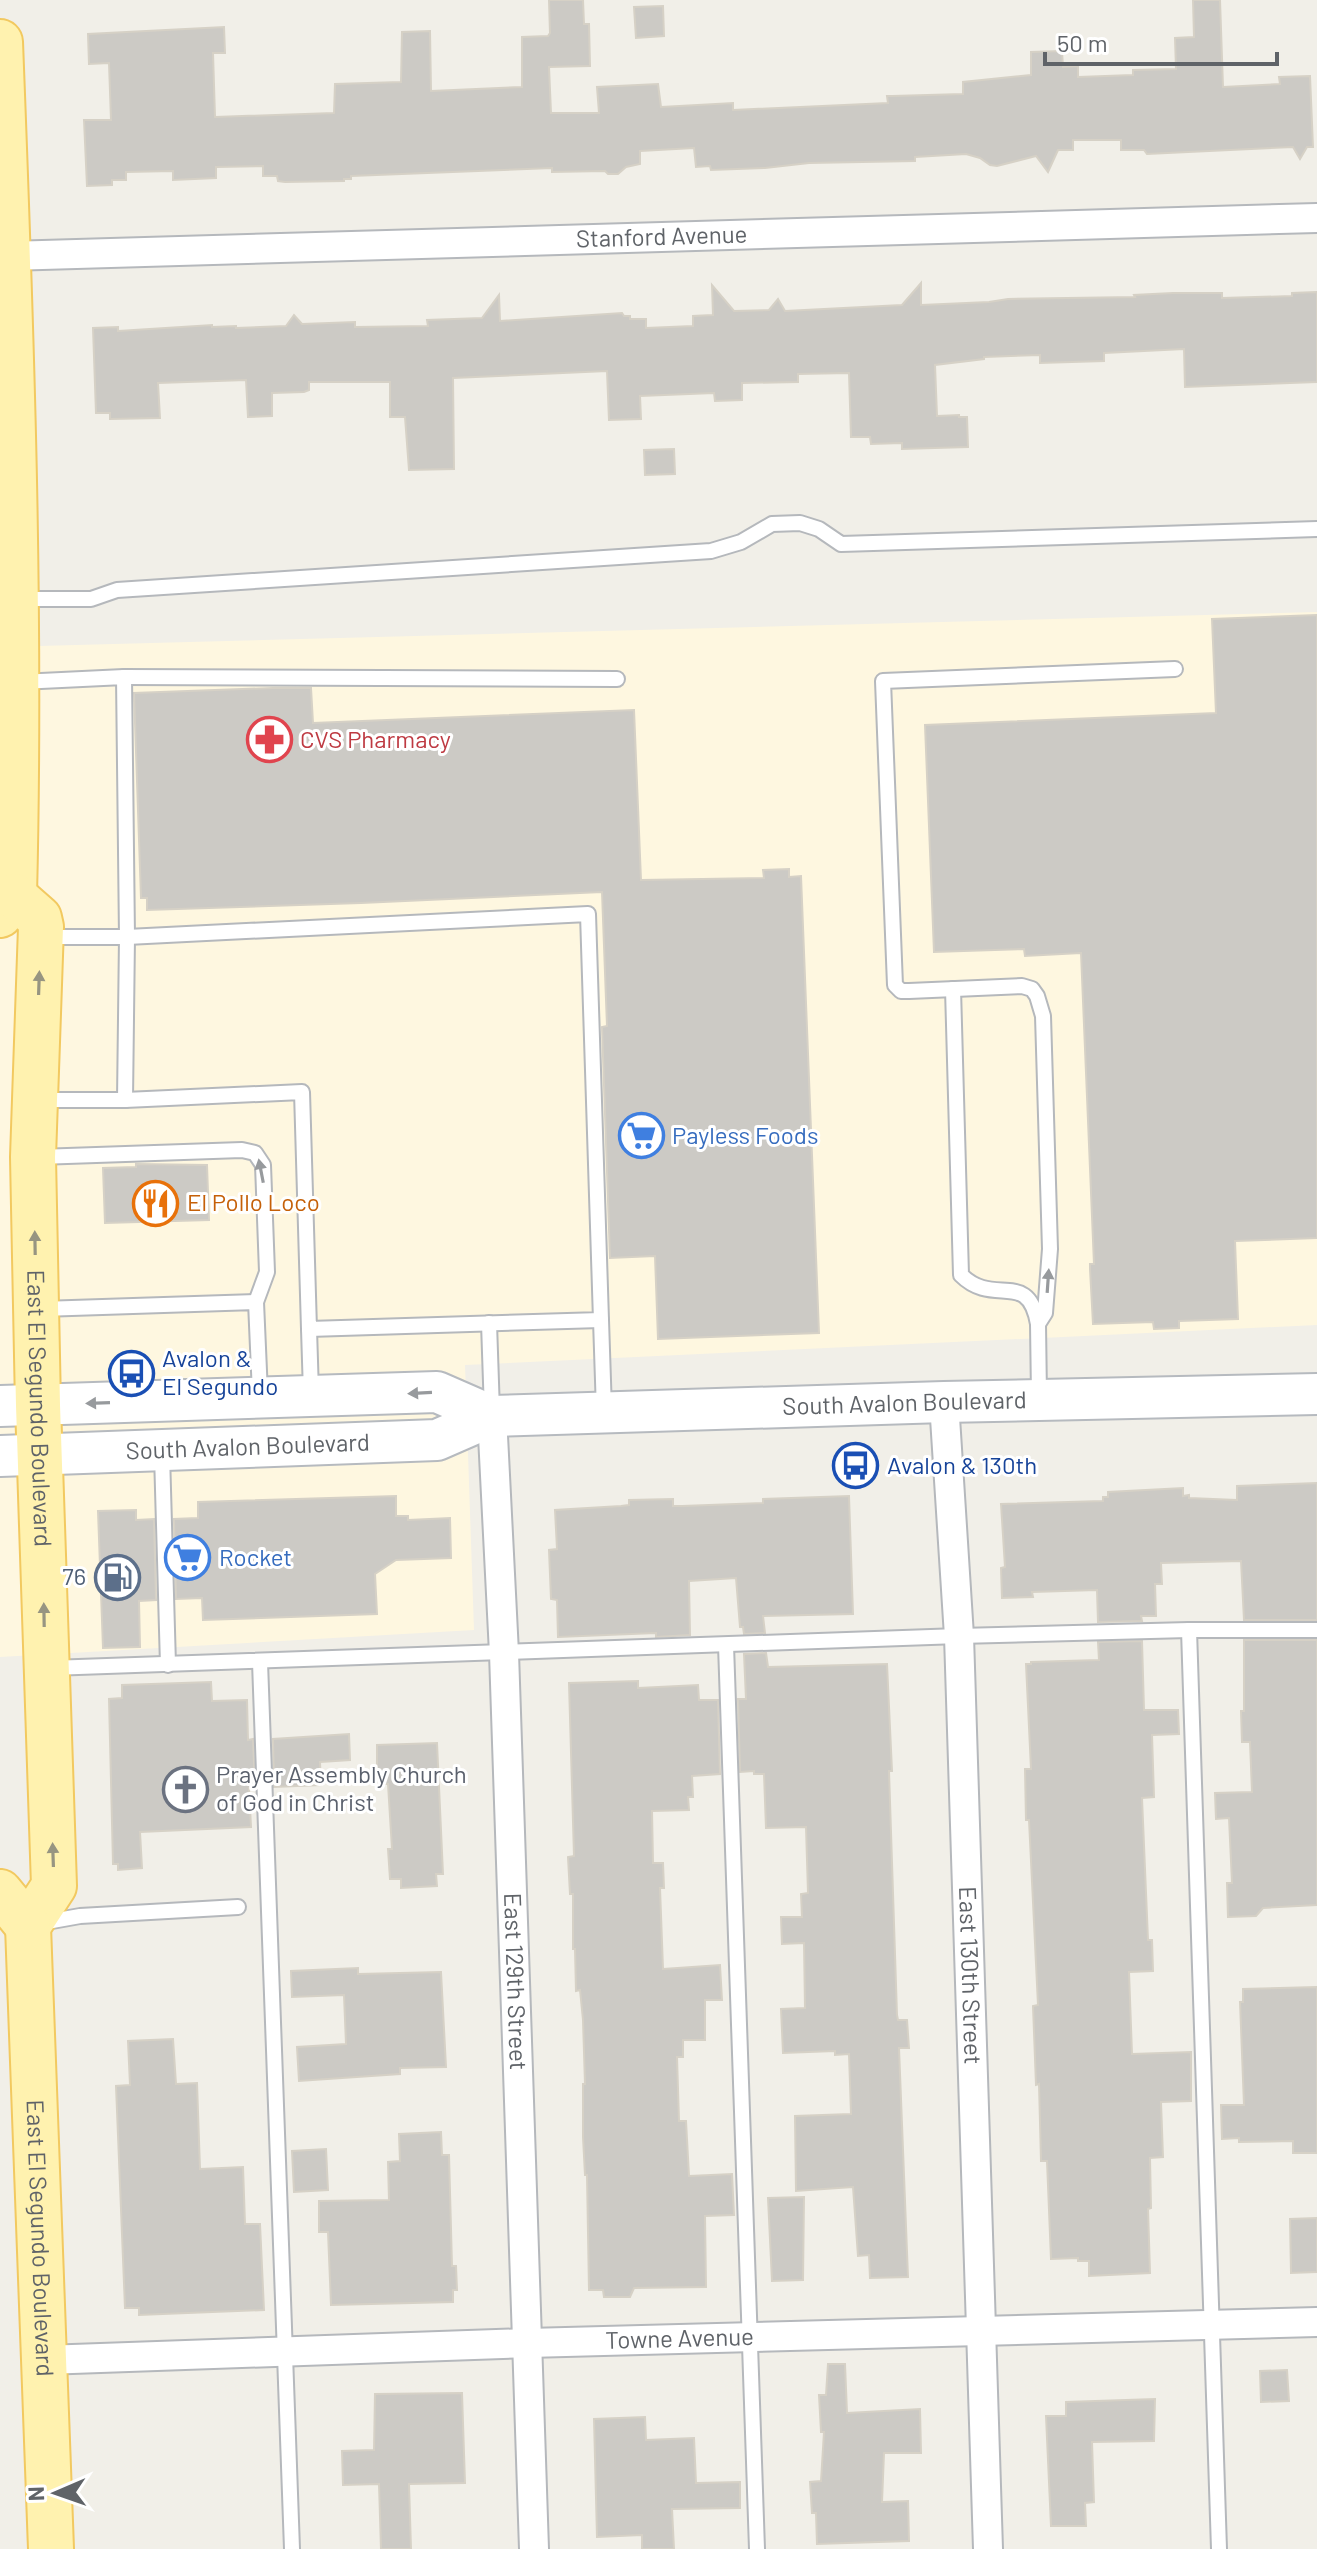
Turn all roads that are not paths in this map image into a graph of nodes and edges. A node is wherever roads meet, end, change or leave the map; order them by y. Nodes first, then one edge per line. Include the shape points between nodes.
1 (0, 42) edge
2 (1317, 218) edge
3 (8, 256) junction
4 (1317, 529) edge
5 (16, 599) junction
6 (1175, 669) dead end
7 (124, 677) junction
8 (617, 679) dead end
9 (12, 693) edge
10 (8, 852) edge
11 (7, 906) edge
12 (41, 937) junction
13 (127, 937) junction
14 (953, 989) junction
15 (36, 1100) junction
16 (125, 1100) junction
17 (33, 1157) junction
18 (256, 1302) junction
19 (37, 1309) junction
20 (1040, 1314) junction
21 (601, 1320) junction
22 (489, 1323) junction
23 (309, 1329) junction
24 (1317, 1394) edge
25 (311, 1398) junction
26 (260, 1399) junction
27 (1039, 1400) junction
28 (944, 1402) junction
29 (19, 1406) edge
30 (604, 1413) junction
31 (492, 1416) junction
32 (162, 1450) junction
33 (20, 1456) edge
34 (1189, 1630) junction
35 (1317, 1630) edge
36 (959, 1636) junction
37 (726, 1645) junction
38 (504, 1653) junction
39 (260, 1662) junction
40 (168, 1665) junction
41 (46, 1668) junction
42 (0, 1892) edge
43 (238, 1907) dead end
44 (28, 1926) junction
45 (1317, 2322) edge
46 (1213, 2324) junction
47 (981, 2331) junction
48 (750, 2337) junction
49 (528, 2343) junction
50 (285, 2351) junction
51 (44, 2360) junction
52 (51, 2549) edge
53 (292, 2549) edge
54 (534, 2549) edge
55 (757, 2549) edge
56 (988, 2549) edge
57 (1219, 2549) edge

1 - 3 main road, East El Segundo Boulevard
2 - 3 street, Stanford Avenue
3 - 5 main road, East El Segundo Boulevard
4 - 5 lane via 841,544 800,523 772,524 711,551 117,590 91,599
5 - 9 main road, East El Segundo Boulevard
6 - 14 lane via 883,681 895,985 901,991
7 - 8 lane
7 - 9 lane
7 - 13 lane
9 - 10 main road, East El Segundo Boulevard
10 - 11 main road, East El Segundo Boulevard
11 - 12 main road, East El Segundo Boulevard via 39,918
12 - 13 lane
15 -> 12 main road, East El Segundo Boulevard
13 - 16 lane
13 - 21 lane via 588,914
14 - 20 lane via 961,1275 989,1291 1025,1294
20 -> 14 lane via 1050,1249 1043,1016 1032,989
15 - 16 lane
15 - 17 main road, East El Segundo Boulevard
16 - 23 lane via 302,1092
18 -> 17 lane via 267,1272 263,1165 255,1153
19 -> 17 main road, East El Segundo Boulevard
18 - 19 lane
18 - 26 lane
19 - 29 main road, East El Segundo Boulevard
20 - 27 lane
21 - 22 lane
21 - 30 lane
22 - 23 lane
22 - 31 lane
23 - 25 lane
24 - 27 main road, South Avalon Boulevard
25 - 26 main road, South Avalon Boulevard
31 -> 25 main road, South Avalon Boulevard via 437,1392
26 -> 29 main road, South Avalon Boulevard
27 - 28 main road, South Avalon Boulevard
28 - 30 main road, South Avalon Boulevard
28 - 36 street, East 130th Street
29 - 33 main road, East El Segundo Boulevard
30 - 31 main road, South Avalon Boulevard
31 - 32 main road, South Avalon Boulevard via 437,1440
31 - 38 street, East 129th Street
32 - 33 main road, South Avalon Boulevard
32 - 40 lane
41 -> 33 main road, East El Segundo Boulevard
34 - 35 lane
34 - 36 lane
34 - 46 lane
36 - 37 lane
36 - 47 street, East 130th Street
37 - 38 lane
37 - 48 lane
38 - 39 lane
38 - 49 street, East 129th Street
39 - 40 lane
39 - 50 lane
40 - 41 lane
44 -> 41 main road, East El Segundo Boulevard via 54,1886
42 - 44 main road
43 - 44 lane via 80,1916
44 - 51 main road, East El Segundo Boulevard
45 - 46 street, Towne Avenue
46 - 47 street, Towne Avenue
46 - 57 lane
47 - 48 street, Towne Avenue
47 - 56 street, East 130th Street
48 - 49 street, Towne Avenue
48 - 55 lane
49 - 50 street, Towne Avenue
49 - 54 street, East 129th Street
50 - 51 street, Towne Avenue
50 - 53 lane
51 - 52 main road, East El Segundo Boulevard

